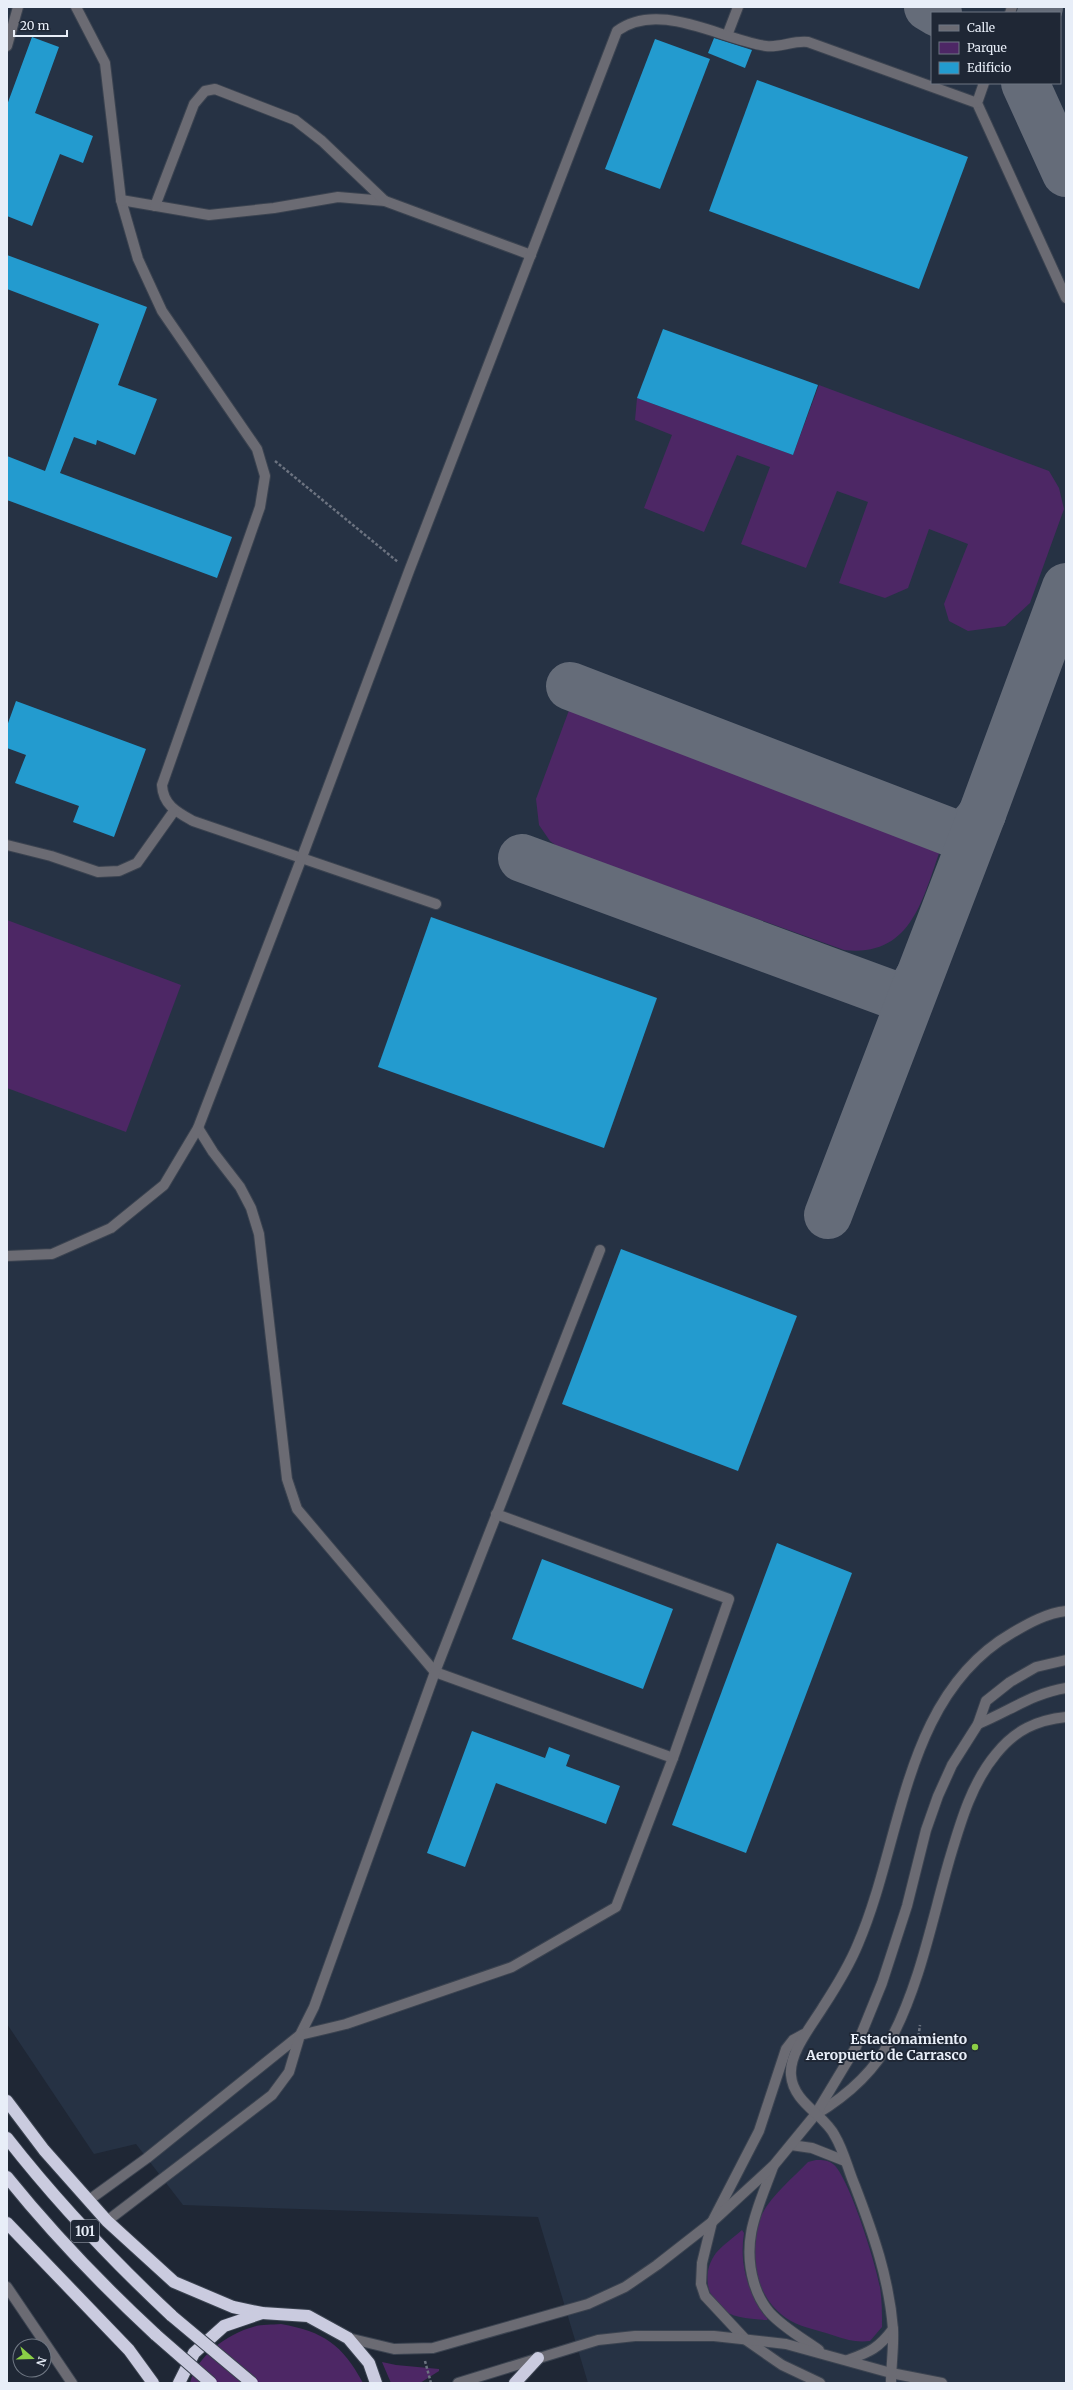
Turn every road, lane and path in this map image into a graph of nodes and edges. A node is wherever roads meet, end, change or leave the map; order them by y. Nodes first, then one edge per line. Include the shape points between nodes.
1 (18, 7) edge
2 (76, 7) edge
3 (738, 7) edge
4 (728, 33) junction
5 (7, 46) edge
6 (984, 84) edge
7 (977, 104) junction
8 (120, 200) junction
9 (385, 201) junction
10 (155, 206) junction
11 (531, 255) junction
12 (1066, 298) edge
13 (260, 460) junction
14 (409, 571) junction
15 (174, 811) junction
16 (7, 846) edge
17 (302, 857) junction
18 (436, 904) dead end
19 (198, 1128) junction
20 (600, 1250) dead end
21 (7, 1256) edge
22 (496, 1514) junction
23 (1066, 1611) edge
24 (1066, 1660) edge
25 (435, 1672) junction
26 (1066, 1688) edge
27 (1066, 1718) edge
28 (978, 1724) junction
29 (673, 1758) junction
30 (920, 2025) dead end
31 (804, 2034) junction
32 (300, 2035) junction
33 (917, 2046) dead end
34 (7, 2101) edge
35 (815, 2115) junction
36 (7, 2138) edge
37 (791, 2145) junction
38 (845, 2161) junction
39 (774, 2165) junction
40 (7, 2177) edge
41 (89, 2200) junction
42 (107, 2221) junction
43 (712, 2222) junction
44 (7, 2223) edge
45 (7, 2287) edge
46 (262, 2313) junction
47 (893, 2329) junction
48 (348, 2338) junction
49 (746, 2340) junction
50 (424, 2349) junction
51 (826, 2355) junction
52 (538, 2358) junction
53 (848, 2360) junction
54 (891, 2378) edge
55 (72, 2383) edge
56 (153, 2383) edge
57 (179, 2383) edge
58 (211, 2383) edge
59 (252, 2383) edge
60 (376, 2383) edge
61 (431, 2383) edge
62 (458, 2383) edge
63 (516, 2383) edge
64 (820, 2383) edge
65 (909, 2383) edge
66 (942, 2383) edge

1 - 5 street
2 - 8 street via 105,64
3 - 4 street
4 - 7 street via 768,47 798,41 808,42
4 - 11 street via 662,13 634,18 617,31
6 - 7 street
7 - 12 street
8 - 10 street
8 - 13 street via 138,259 162,311 257,449
9 - 10 street via 338,197 274,208 209,215
9 - 10 street via 322,141 295,120 216,89 206,91 194,104
9 - 11 street
11 - 14 street
13 - 14 path via 276,461
13 - 15 street via 265,476 260,507 162,785 163,796
14 - 17 street
15 - 16 street via 137,863 119,871 98,872 51,856
15 - 17 street via 193,821
17 - 18 street
17 - 19 street
19 - 21 street via 164,1185 111,1228 52,1254
19 - 25 street via 240,1187 259,1234 287,1479 297,1509
20 - 22 street
22 - 25 street
22 - 29 street via 729,1599
23 - 31 street via 1030,1622 999,1641 971,1665 936,1711 915,1761 858,1945 838,1984
24 - 28 street via 1036,1667 1010,1682 986,1701
25 - 29 street
25 - 32 street via 314,2008
26 - 28 street via 1030,1697 997,1717
27 - 35 street via 1044,1720 1025,1729 996,1753 978,1780 954,1843 911,1992 891,2040 856,2084 839,2100
28 - 35 street via 952,1765 938,1796 882,1983 856,2047
29 - 32 street via 616,1907 512,1967 346,2024
30 - 33 path
31 - 35 street via 791,2066 791,2076 793,2086
31 - 43 street via 793,2040 786,2049 759,2131
32 - 41 street via 147,2158
32 - 42 street via 289,2072 272,2095
34 - 41 highway via 44,2150
35 - 37 street
35 - 38 street via 835,2133
36 - 59 highway, 101, bridge via 76,2222 172,2316
37 - 38 street via 812,2148
37 - 39 street
38 - 47 street via 874,2234 888,2286
39 - 43 street
39 - 51 street via 749,2235 749,2264 756,2291 769,2312 787,2329
40 - 58 highway, 101, bridge via 62,2243 109,2292
41 - 42 highway
42 - 46 highway via 174,2282 233,2307
43 - 49 street via 702,2263 701,2284 705,2296
43 - 50 street via 624,2287 588,2304 505,2329
44 - 56 highway via 129,2350
45 - 55 street
46 - 48 highway via 308,2316
46 - 57 highway via 224,2326 194,2353
47 - 53 street via 882,2344
47 - 54 street
48 - 50 street via 394,2349
48 - 60 highway via 369,2364
49 - 51 street via 786,2344
49 - 52 street via 714,2336 635,2336 598,2340
49 - 64 street via 782,2365
50 - 61 path via 427,2375
51 - 53 street
52 - 62 street
52 - 63 highway
53 - 54 street
54 - 65 street
54 - 66 street

